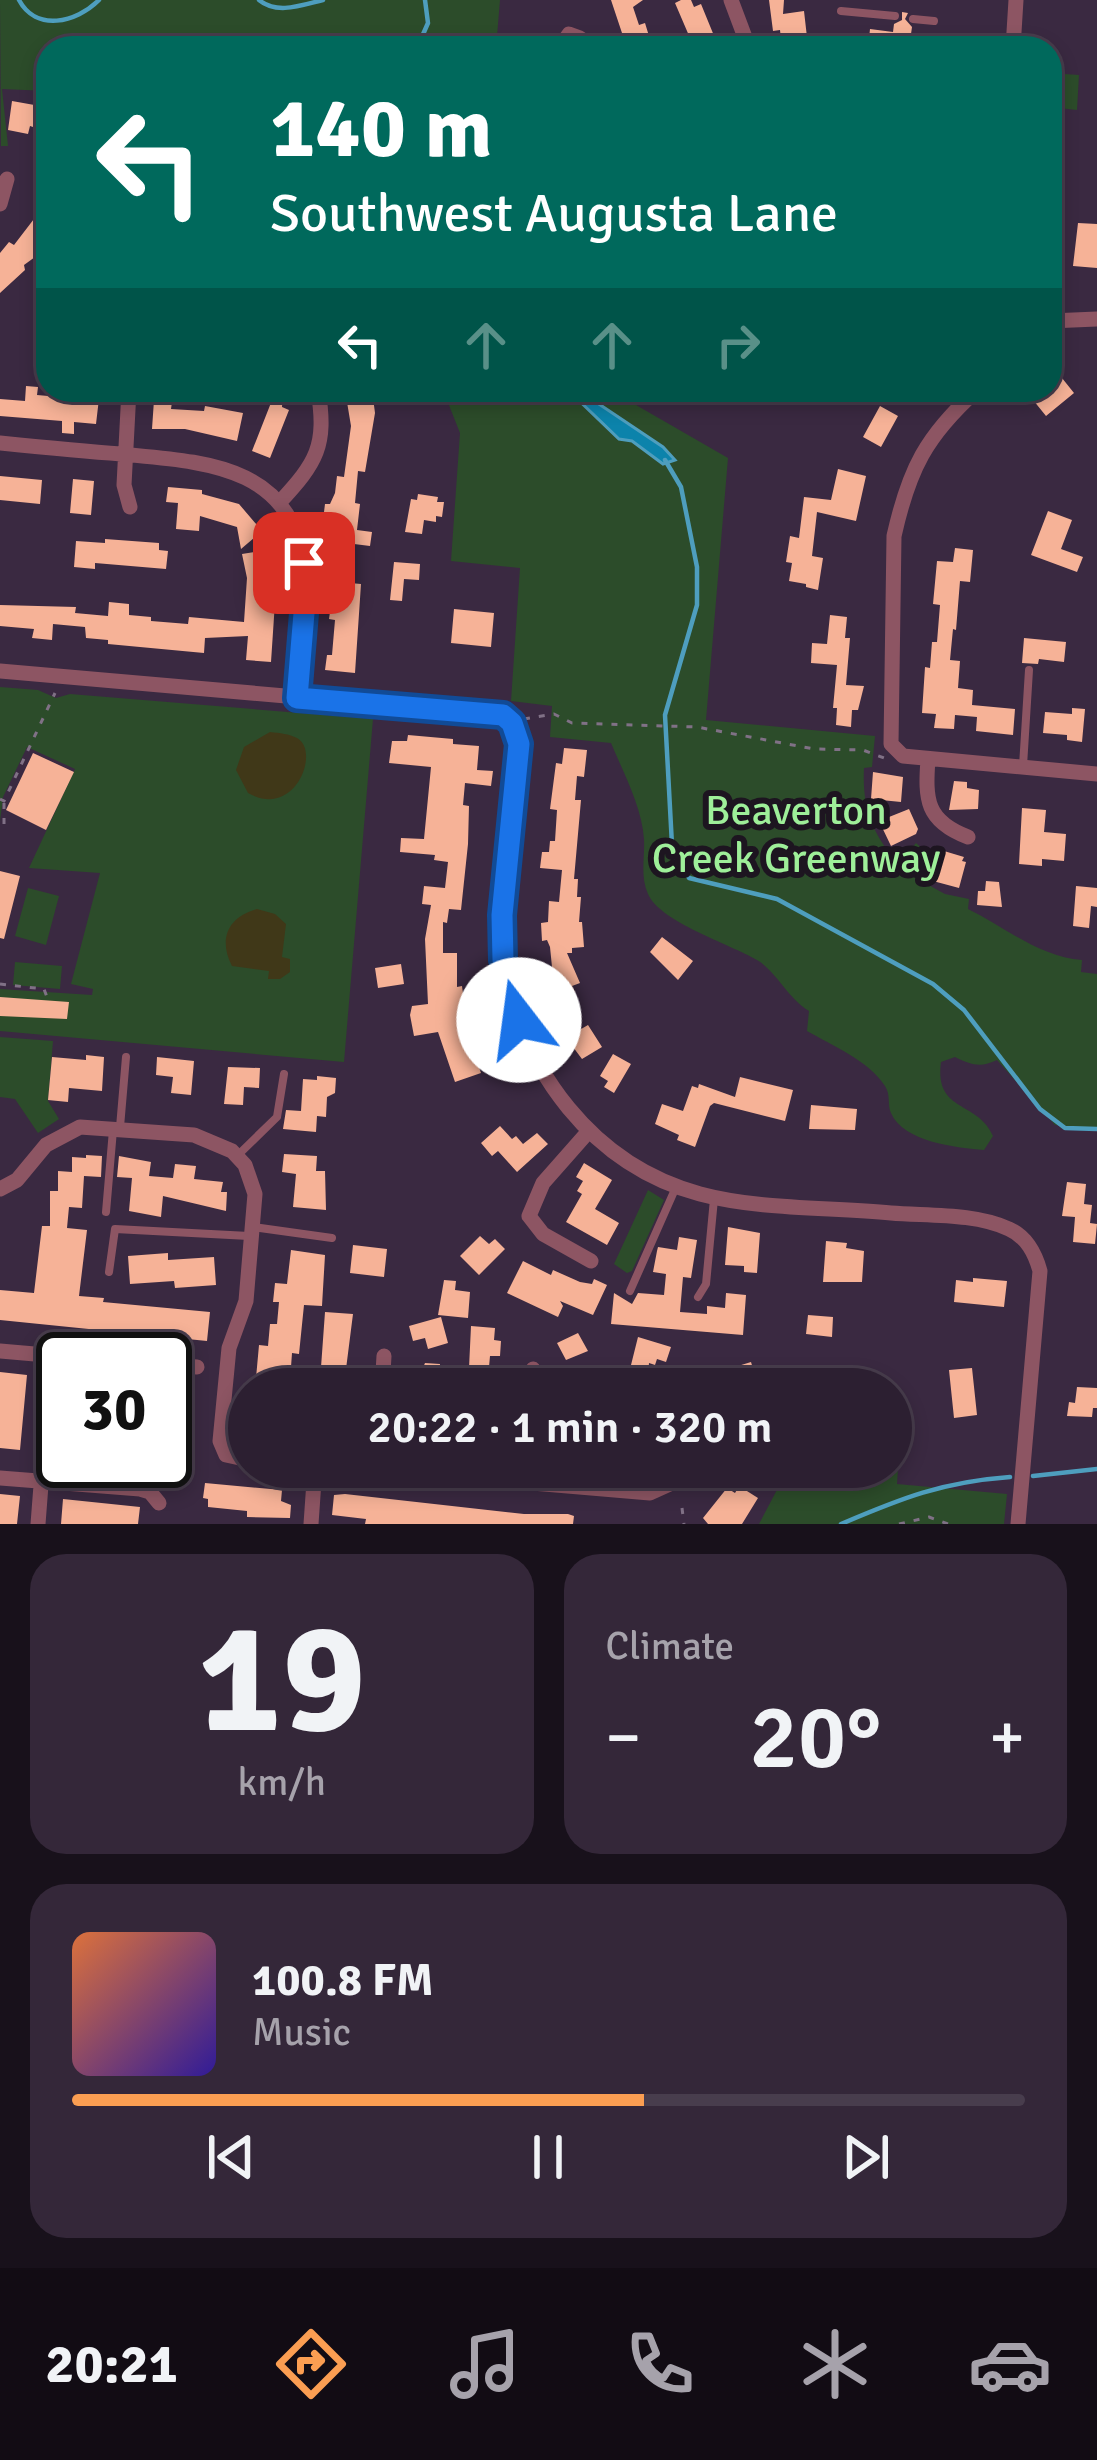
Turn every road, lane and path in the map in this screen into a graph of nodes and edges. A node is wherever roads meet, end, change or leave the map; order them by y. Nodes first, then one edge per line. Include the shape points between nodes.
1 (731, 0) edge
2 (1016, 0) edge
3 (841, 11) dead end
4 (895, 16) dead end
5 (913, 19) dead end
6 (934, 21) dead end
7 (744, 36) edge
8 (1014, 36) edge
9 (7, 179) dead end
10 (0, 204) edge
11 (1097, 319) edge
12 (1062, 320) edge
13 (128, 402) edge
14 (320, 402) edge
15 (964, 402) edge
16 (0, 443) edge
17 (124, 455) junction
18 (279, 502) junction
19 (130, 507) dead end
20 (1029, 670) dead end
21 (0, 671) edge
22 (57, 689) dead end
23 (297, 698) junction
24 (519, 720) junction
25 (872, 754) dead end
26 (928, 759) junction
27 (1023, 767) junction
28 (1097, 774) edge
29 (2, 800) edge
30 (4, 824) dead end
31 (968, 836) dead end
32 (0, 984) edge
33 (48, 1000) dead end
34 (126, 1057) dead end
35 (284, 1074) dead end
36 (116, 1128) junction
37 (588, 1132) junction
38 (236, 1156) junction
39 (676, 1186) junction
40 (0, 1190) edge
41 (714, 1197) junction
42 (106, 1212) dead end
43 (251, 1232) junction
44 (332, 1238) dead end
45 (591, 1262) dead end
46 (110, 1272) dead end
47 (630, 1291) dead end
48 (698, 1297) dead end
49 (0, 1351) edge
50 (36, 1355) edge
51 (385, 1356) dead end
52 (192, 1367) edge
53 (196, 1367) dead end
54 (384, 1368) edge
55 (228, 1455) edge
56 (0, 1478) edge
57 (36, 1481) edge
58 (41, 1488) edge
59 (128, 1488) edge
60 (313, 1488) edge
61 (615, 1488) edge
62 (658, 1488) edge
63 (682, 1508) dead end
64 (38, 1524) edge
65 (160, 1524) edge
66 (310, 1524) edge
67 (684, 1524) edge
68 (899, 1524) edge
69 (948, 1524) edge
70 (1018, 1524) edge

1 - 7 street
2 - 8 street
3 - 4 lane
5 - 6 lane
9 - 10 street
11 - 12 street
13 - 17 street
14 - 18 street via 321,447
15 - 26 street via 916,463 894,536 890,736 896,753
16 - 17 street
17 - 18 street via 229,470
17 - 19 street
18 - 23 street via 304,563
20 - 27 lane
21 - 23 street
22 - 29 path
23 - 24 street
24 - 25 path via 554,714 572,723 697,727
24 - 37 street via 503,960 537,1060
26 - 27 street
26 - 31 street via 930,810
27 - 28 street
29 - 30 path
32 - 33 path via 44,989
34 - 36 lane
35 - 38 lane via 278,1117
36 - 38 street via 194,1136
36 - 40 street via 68,1130
36 - 42 lane
37 - 39 street via 637,1170
37 - 45 street via 543,1184 529,1216 543,1234
38 - 43 street via 255,1194
39 - 41 street
39 - 47 lane
41 - 48 lane
41 - 70 street via 972,1220 1027,1242 1040,1271
43 - 44 lane
43 - 46 lane via 115,1229
43 - 55 street via 246,1301 229,1348 221,1450
49 - 50 street
51 - 54 street
52 - 53 street
56 - 57 street
58 - 64 street
59 - 65 street via 162,1502
60 - 66 street
61 - 62 street
63 - 67 path
68 - 69 path via 929,1517

